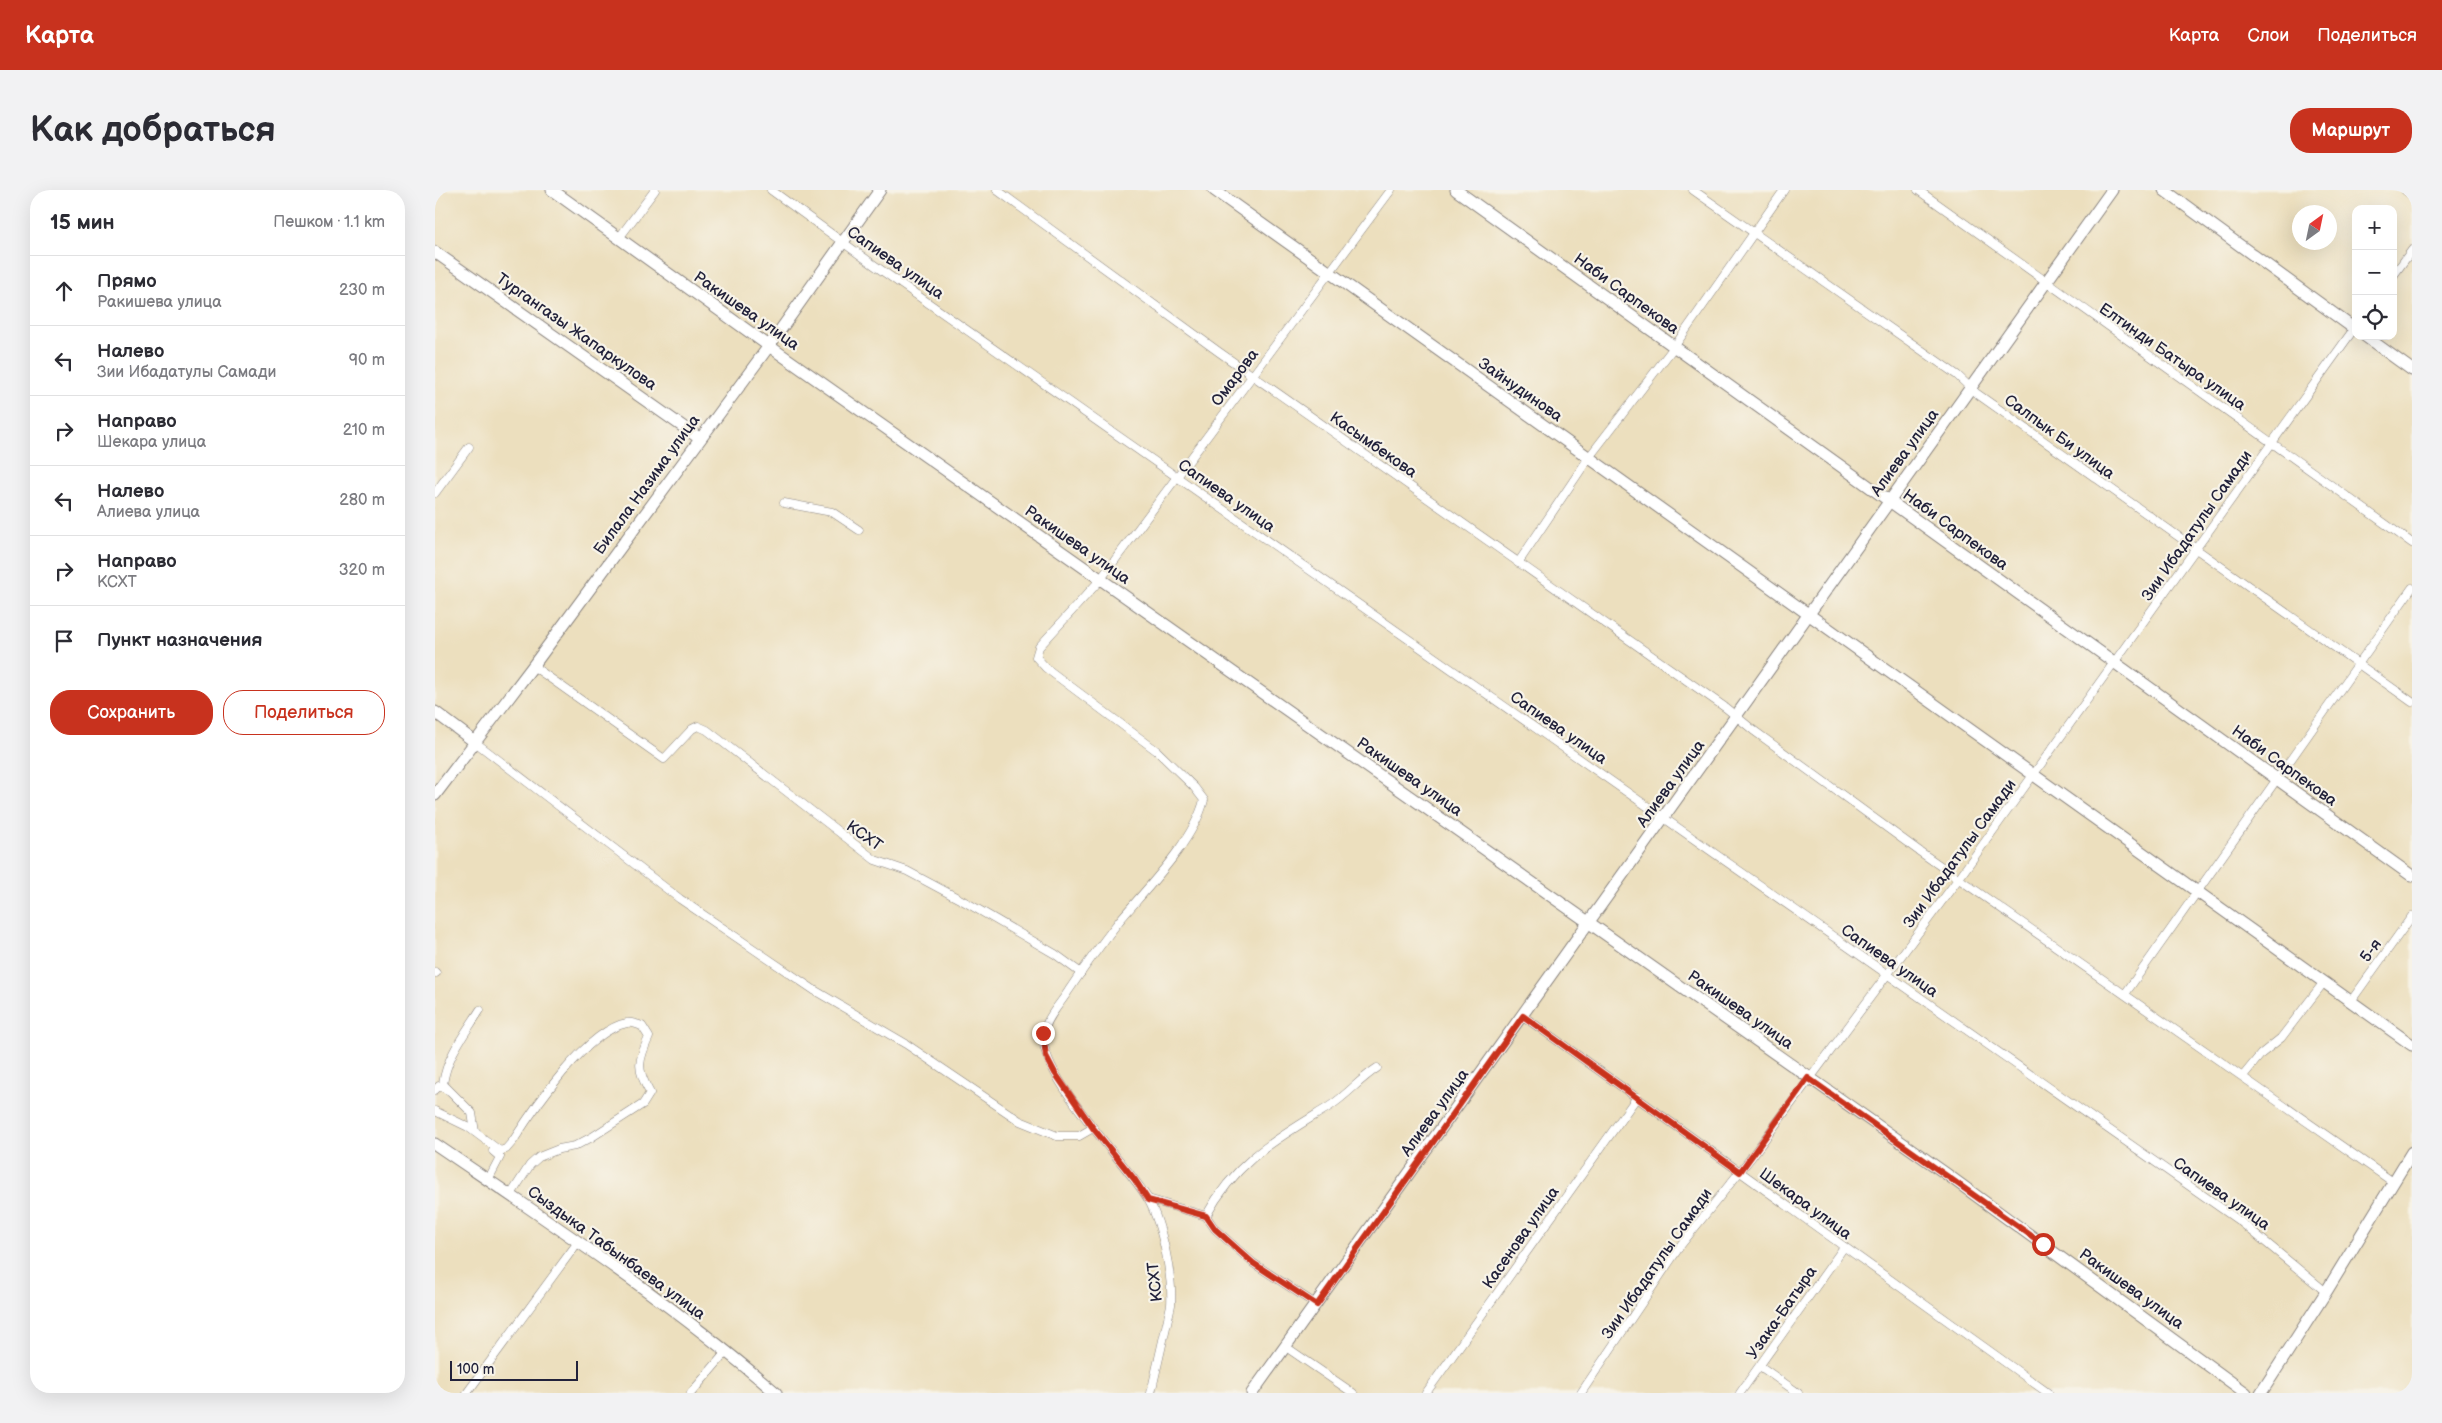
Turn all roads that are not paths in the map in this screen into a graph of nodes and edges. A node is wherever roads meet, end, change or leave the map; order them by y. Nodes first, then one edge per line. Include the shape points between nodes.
1 (552, 190) edge
2 (655, 190) edge
3 (771, 190) edge
4 (880, 190) edge
5 (997, 190) edge
6 (1215, 190) edge
7 (1391, 190) edge
8 (1456, 190) edge
9 (1693, 190) edge
10 (1784, 190) edge
11 (1918, 190) edge
12 (2112, 190) edge
13 (2163, 190) edge
14 (2405, 190) edge
15 (2412, 195) edge
16 (1754, 233) junction
17 (619, 238) junction
18 (842, 242) junction
19 (2412, 250) edge
20 (435, 252) edge
21 (2397, 271) edge
22 (1329, 272) junction
23 (2045, 282) junction
24 (2352, 326) edge
25 (2352, 332) edge
26 (2371, 340) edge
27 (769, 346) junction
28 (1674, 347) junction
29 (2412, 370) edge
30 (1253, 375) junction
31 (1971, 388) junction
32 (699, 438) junction
33 (2272, 442) junction
34 (469, 447) dead end
35 (1589, 456) junction
36 (1179, 477) junction
37 (435, 494) edge
38 (1889, 501) junction
39 (784, 503) dead end
40 (859, 530) dead end
41 (2412, 543) edge
42 (2198, 549) junction
43 (1518, 563) junction
44 (1100, 580) junction
45 (2412, 588) edge
46 (1810, 614) junction
47 (2115, 663) junction
48 (2358, 663) junction
49 (533, 666) junction
50 (2412, 702) edge
51 (435, 712) edge
52 (1737, 717) junction
53 (475, 742) junction
54 (2033, 775) junction
55 (2278, 779) junction
56 (435, 795) edge
57 (1665, 818) junction
58 (2412, 876) edge
59 (1959, 878) junction
60 (2198, 890) junction
61 (2412, 916) edge
62 (1588, 922) junction
63 (1081, 973) junction
64 (1887, 976) junction
65 (2324, 982) junction
66 (2125, 994) junction
67 (2351, 1001) junction
68 (480, 1010) dead end
69 (1523, 1016) junction
70 (2412, 1045) edge
71 (1377, 1068) dead end
72 (2243, 1076) junction
73 (1808, 1078) junction
74 (435, 1090) edge
75 (449, 1091) junction
76 (1637, 1097) junction
77 (435, 1111) edge
78 (1093, 1128) junction
79 (476, 1135) junction
80 (435, 1144) edge
81 (2412, 1152) edge
82 (1740, 1172) junction
83 (488, 1180) junction
84 (2393, 1182) junction
85 (510, 1196) junction
86 (1148, 1200) junction
87 (1206, 1216) junction
88 (578, 1242) junction
89 (1843, 1247) junction
90 (2327, 1292) junction
91 (1317, 1305) junction
92 (1286, 1347) junction
93 (727, 1351) junction
94 (1760, 1366) junction
95 (467, 1393) edge
96 (691, 1393) edge
97 (776, 1393) edge
98 (1151, 1393) edge
99 (1252, 1393) edge
100 (1353, 1393) edge
101 (1426, 1393) edge
102 (1581, 1393) edge
103 (1740, 1393) edge
104 (1798, 1393) edge
105 (2048, 1393) edge
106 (2246, 1393) edge
107 (2261, 1393) edge

1 - 17 street, Ракишева улица
2 - 17 street
3 - 18 street, Сапиева улица
4 - 18 street, Билала Назима улица
5 - 30 street, Касымбекова
6 - 22 street, Зайнудинова
7 - 22 street, Омарова
8 - 28 street, Наби Сарпекова
9 - 16 street, Салпык Би улица
10 - 16 street
11 - 23 street, Елтинди Батыра улица
12 - 23 street, Алиева улица
13 - 24 street
14 - 15 street
16 - 28 street
16 - 31 street, Салпык Би улица
17 - 27 street, Ракишева улица
18 - 27 street, Билала Назима улица
18 - 36 street, Сапиева улица
19 - 21 street
20 - 32 street, Тургангазы Жапаркулова
22 - 30 street, Омарова
22 - 35 street, Зайнудинова
23 - 31 street, Алиева улица
23 - 33 street, Елтинди Батыра улица
25 - 33 street, Зии Ибадатулы Самади
26 - 29 street
27 - 32 street, Билала Назима улица
27 - 44 street, Ракишева улица
28 - 35 street
28 - 38 street, Наби Сарпекова
30 - 36 street, Омарова
30 - 43 street, Касымбекова
31 - 38 street, Алиева улица
31 - 42 street, Салпык Би улица
32 - 49 street, Билала Назима улица
33 - 41 street, Елтинди Батыра улица
33 - 42 street, Зии Ибадатулы Самади
34 - 37 street
35 - 43 street
35 - 46 street, Зайнудинова
36 - 44 street, Омарова
36 - 57 street, Сапиева улица
38 - 46 street, Алиева улица
38 - 47 street, Наби Сарпекова
39 - 40 street via 832,512
42 - 47 street, Зии Ибадатулы Самади
42 - 48 street, Салпык Би улица
43 - 52 street, Касымбекова
44 - 62 street, Ракишева улица
44 - 63 street, Омарова via 1039,647 1036,656 1046,668 1157,751 1203,800 1201,809 1163,871 1089,958
45 - 48 street
46 - 52 street, Алиева улица
46 - 54 street, Зайнудинова
47 - 54 street, Зии Ибадатулы Самади
47 - 55 street, Наби Сарпекова
48 - 50 street, Салпык Би улица
48 - 55 street
49 - 53 street, Билала Назима улица
49 - 63 street, КСХТ via 664,758 692,729 698,726 707,730 875,860 907,871 967,903 1055,954
51 - 53 street
52 - 57 street, Алиева улица
52 - 59 street, Касымбекова
53 - 56 street, Билала Назима улица
53 - 78 street via 680,899 814,990 906,1044 1020,1121 1057,1136 1079,1136
54 - 59 street, Зии Ибадатулы Самади
54 - 60 street, Зайнудинова
55 - 58 street, Наби Сарпекова
55 - 60 street
57 - 62 street, Алиева улица
57 - 64 street, Сапиева улица
59 - 64 street, Зии Ибадатулы Самади
59 - 66 street, Касымбекова
60 - 65 street, Зайнудинова
60 - 66 street
61 - 67 street, 5-я
62 - 69 street, Алиева улица
62 - 73 street, Ракишева улица
63 - 78 street, КСХТ via 1043,1033 1046,1056
64 - 73 street, Зии Ибадатулы Самади
64 - 90 street, Сапиева улица via 2241,1222
65 - 67 street, Зайнудинова
65 - 72 street via 2281,1038 2261,1054
66 - 72 street, Касымбекова
67 - 70 street, Зайнудинова
68 - 75 street via 450,1058 443,1084
69 - 76 street, Шекара улица
69 - 91 street, Алиева улица
71 - 87 street via 1331,1105 1255,1155 1230,1178
72 - 84 street, Касымбекова
73 - 82 street, Зии Ибадатулы Самади
73 - 106 street, Ракишева улица
74 - 75 street via 439,1086
75 - 79 street via 472,1113
76 - 82 street, Шекара улица
76 - 101 street, Касенова улица
77 - 79 street
78 - 86 street, КСХТ
79 - 83 street via 500,1157
79 - 85 street via 500,1151 506,1149 557,1080 596,1039 629,1022 641,1026 649,1037 639,1067 651,1093 643,1104 575,1146 539,1157
80 - 83 street, Сыздыка Табынбаева улица
81 - 84 street
82 - 89 street, Шекара улица
82 - 102 street, Зии Ибадатулы Самади via 1681,1246
83 - 85 street, Сыздыка Табынбаева улица
84 - 90 street
85 - 88 street, Сыздыка Табынбаева улица
86 - 87 street
86 - 98 street, КСХТ via 1159,1224 1172,1291
87 - 91 street via 1215,1229 1253,1263
88 - 93 street, Сыздыка Табынбаева улица
88 - 95 street
89 - 94 street, Узака-Батыра
89 - 105 street, Шекара улица
90 - 107 street
91 - 92 street, Алиева улица
92 - 99 street, Алиева улица
92 - 100 street
93 - 96 street
93 - 97 street, Сыздыка Табынбаева улица
94 - 103 street, Узака-Батыра
94 - 104 street

